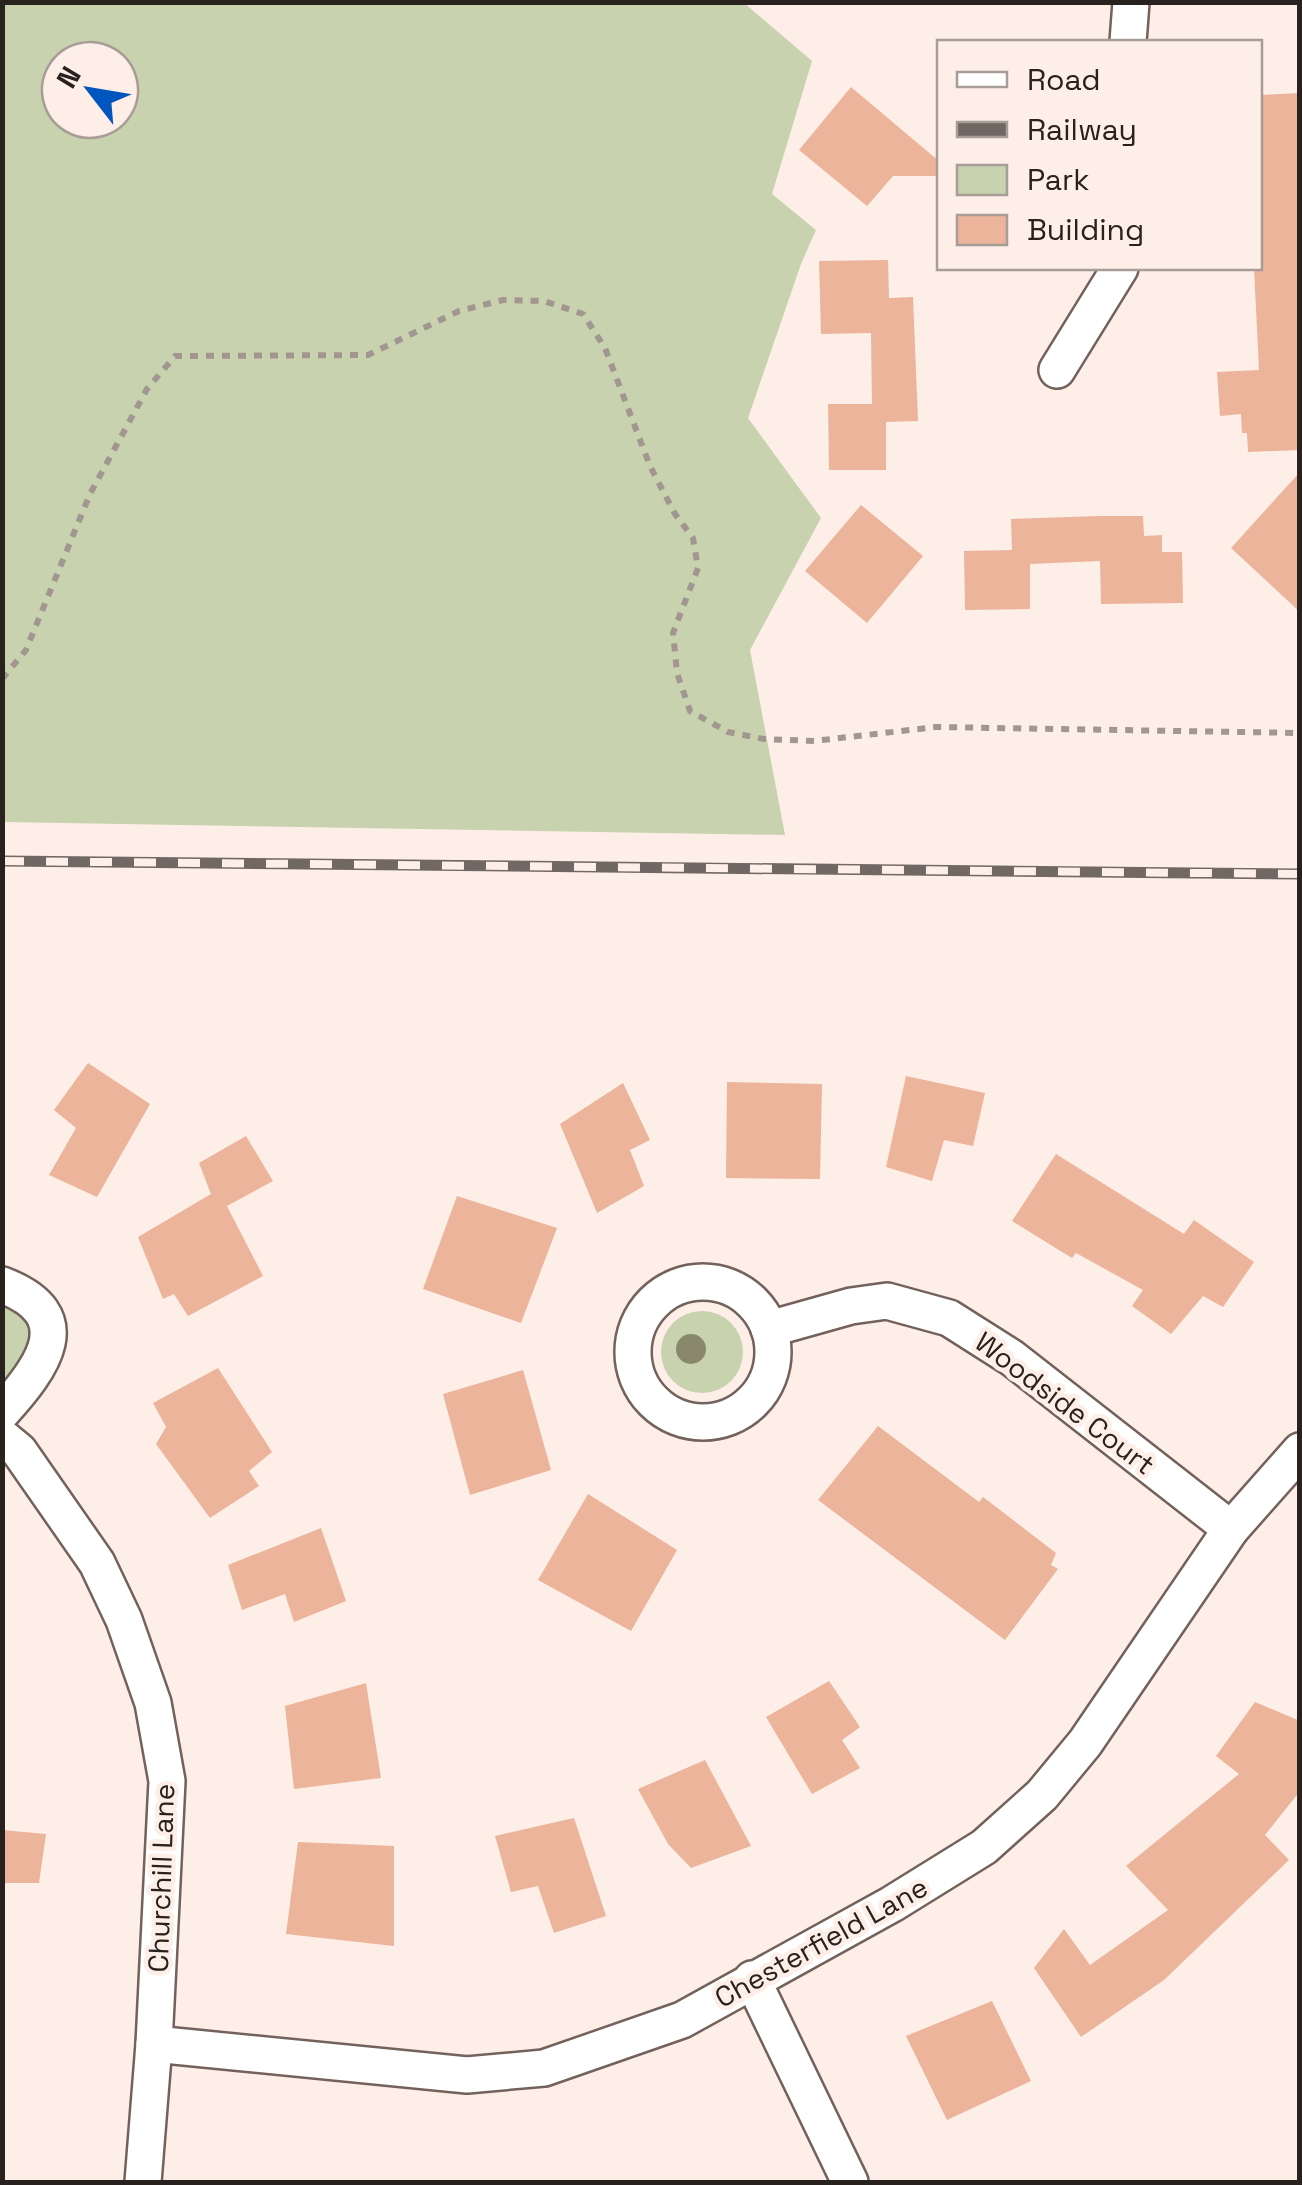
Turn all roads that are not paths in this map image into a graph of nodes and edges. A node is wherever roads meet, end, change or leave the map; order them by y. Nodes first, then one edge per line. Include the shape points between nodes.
1 (1131, 2) edge
2 (1128, 40) edge
3 (1119, 270) edge
4 (1058, 370) dead end
5 (2, 1285) edge
6 (770, 1329) junction
7 (2, 1412) edge
8 (2, 1437) edge
9 (1300, 1451) edge
10 (1231, 1529) junction
11 (752, 1979) junction
12 (154, 2044) junction
13 (142, 2182) edge
14 (850, 2182) edge

1 - 2 street
3 - 4 street
5 - 7 street via 44,1313 50,1336 36,1372
6 - 6 street via 771,1372 761,1392 725,1419 703,1422 668,1413 635,1372 632,1350 649,1306 691,1282 738,1290
6 - 10 street, Woodside Court via 887,1301 949,1318 1012,1358
8 - 12 street, Churchill Lane via 20,1451 97,1563 153,1704 167,1781
9 - 10 street, Chesterfield Lane
10 - 11 street, Chesterfield Lane via 1086,1743 1042,1795 984,1847
11 - 12 street, Chesterfield Lane via 682,2020 544,2068 467,2075
11 - 14 street
12 - 13 street, Churchill Lane

